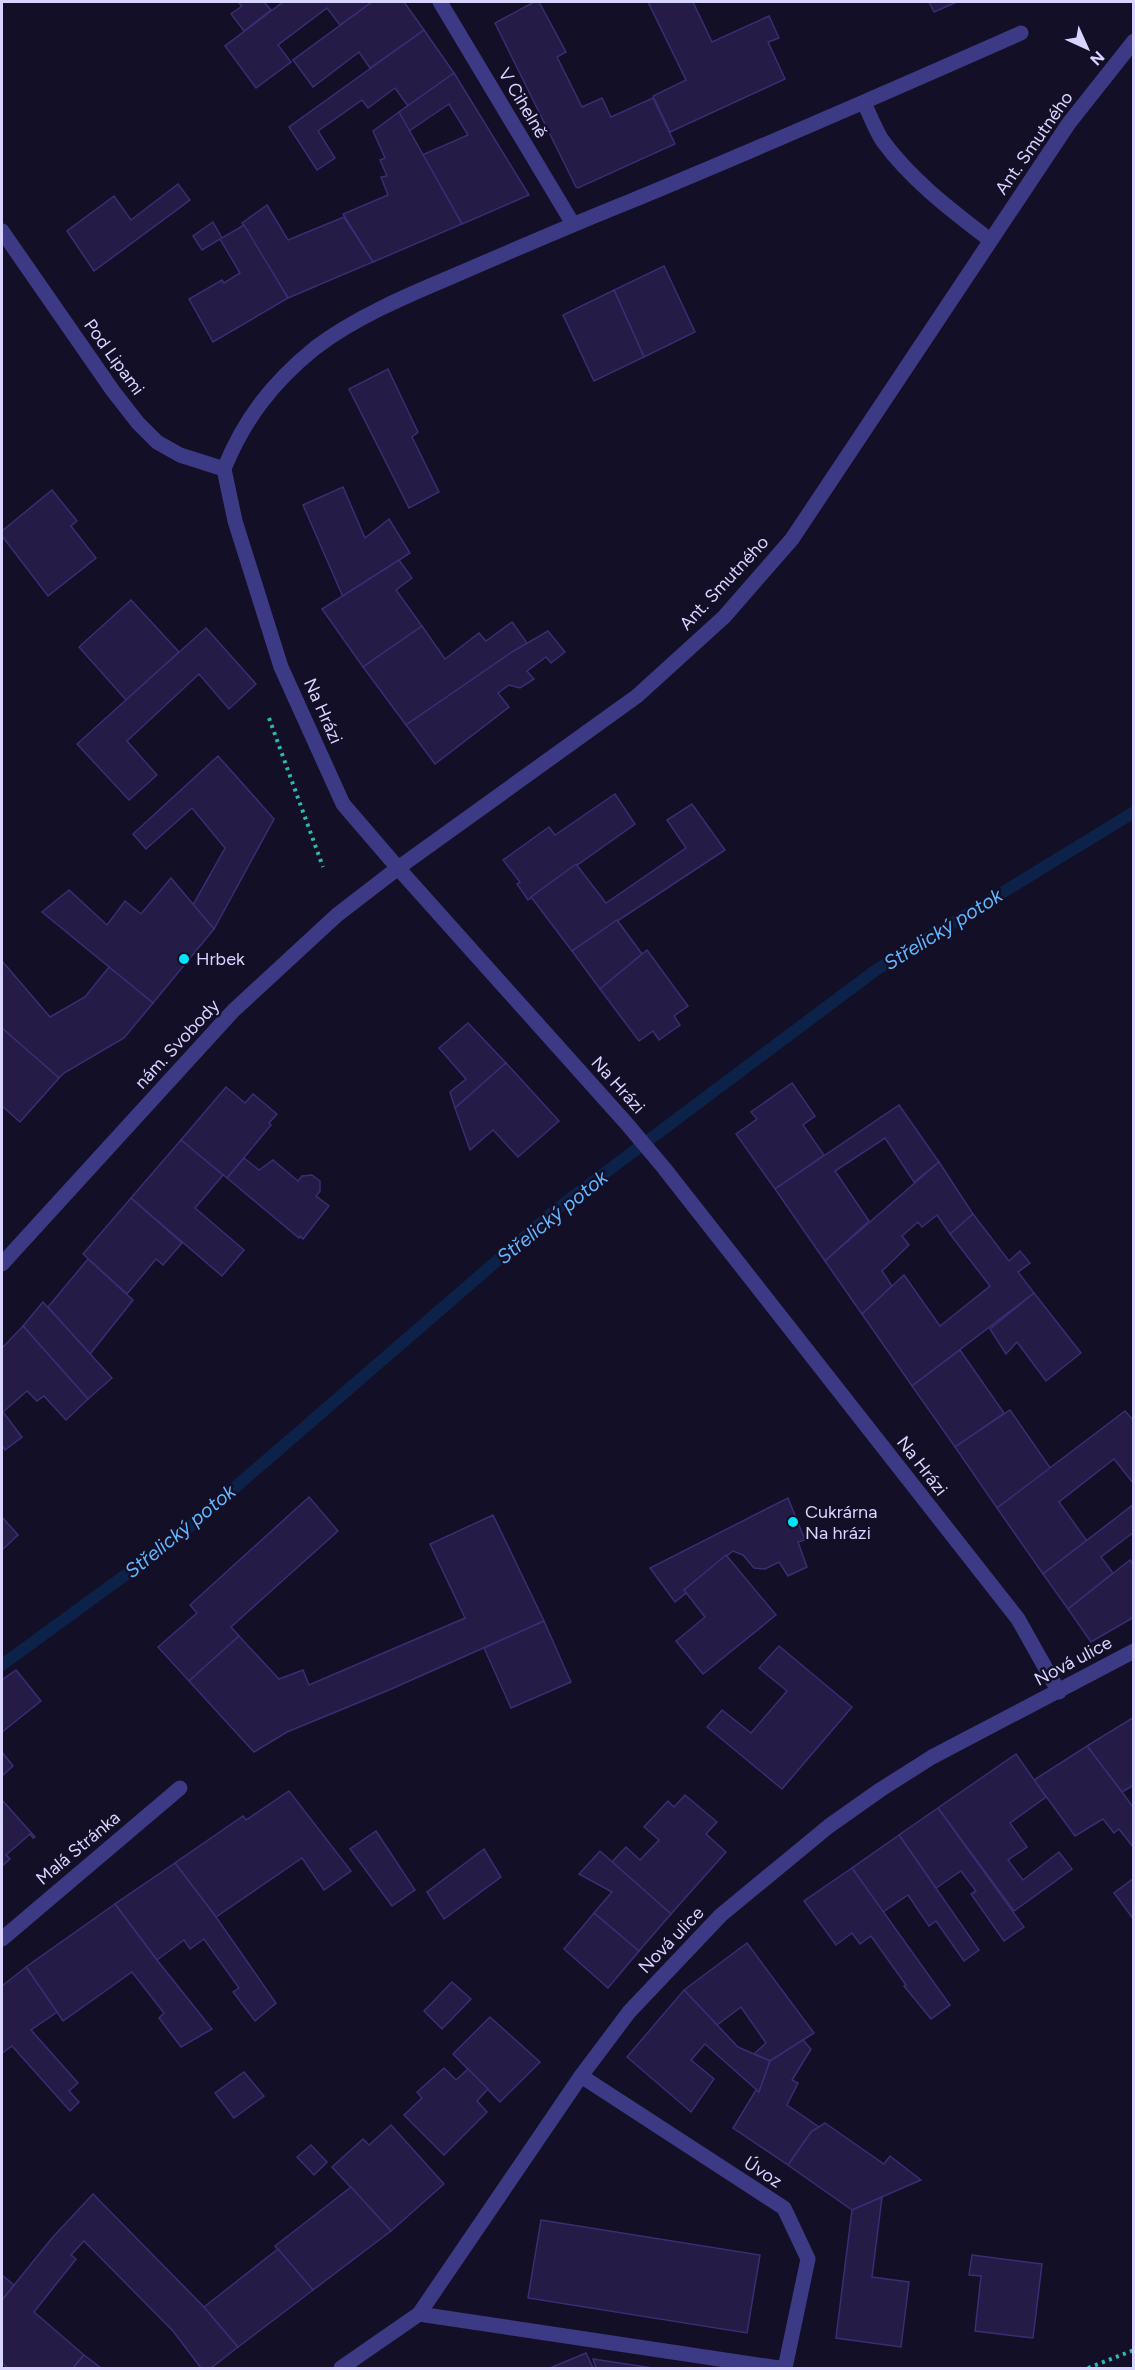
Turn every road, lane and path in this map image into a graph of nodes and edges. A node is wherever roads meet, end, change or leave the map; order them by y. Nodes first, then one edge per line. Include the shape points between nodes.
1 (440, 2) edge
2 (1021, 33) dead end
3 (1134, 41) edge
4 (864, 103) junction
5 (573, 224) junction
6 (2, 231) edge
7 (990, 240) junction
8 (224, 469) junction
9 (398, 868) junction
10 (2, 1264) edge
11 (1134, 1651) edge
12 (1059, 1692) junction
13 (180, 1788) dead end
14 (2, 1939) edge
15 (580, 2076) junction
16 (419, 2314) junction
17 (1134, 2350) edge
18 (341, 2368) edge
19 (779, 2368) edge
20 (785, 2368) edge
21 (1088, 2368) edge

1 - 5 street, V Cihelně
2 - 4 street
3 - 7 street, Ant. Smutného via 1069,123
4 - 5 street
4 - 7 street via 881,138 910,174
5 - 8 street via 404,297 316,347 257,406 236,439
6 - 8 street, Pod Lipami via 138,423 156,442 180,455
7 - 9 street, Ant. Smutného via 792,539 724,617 637,696
8 - 9 street, Na Hrázi via 235,521 281,667 343,804
9 - 10 street, nám. Svobody via 337,915 233,1011
9 - 12 street, Na Hrázi via 664,1168 1018,1619
11 - 12 street, Nová ulice
12 - 15 street, Nová ulice via 932,1757 830,1826 721,1915 629,2012
13 - 14 street, Malá Stránka
15 - 16 street, Nová ulice
15 - 20 street, Úvoz via 784,2208 808,2259
16 - 18 street, Nová ulice
16 - 19 street
17 - 21 path

